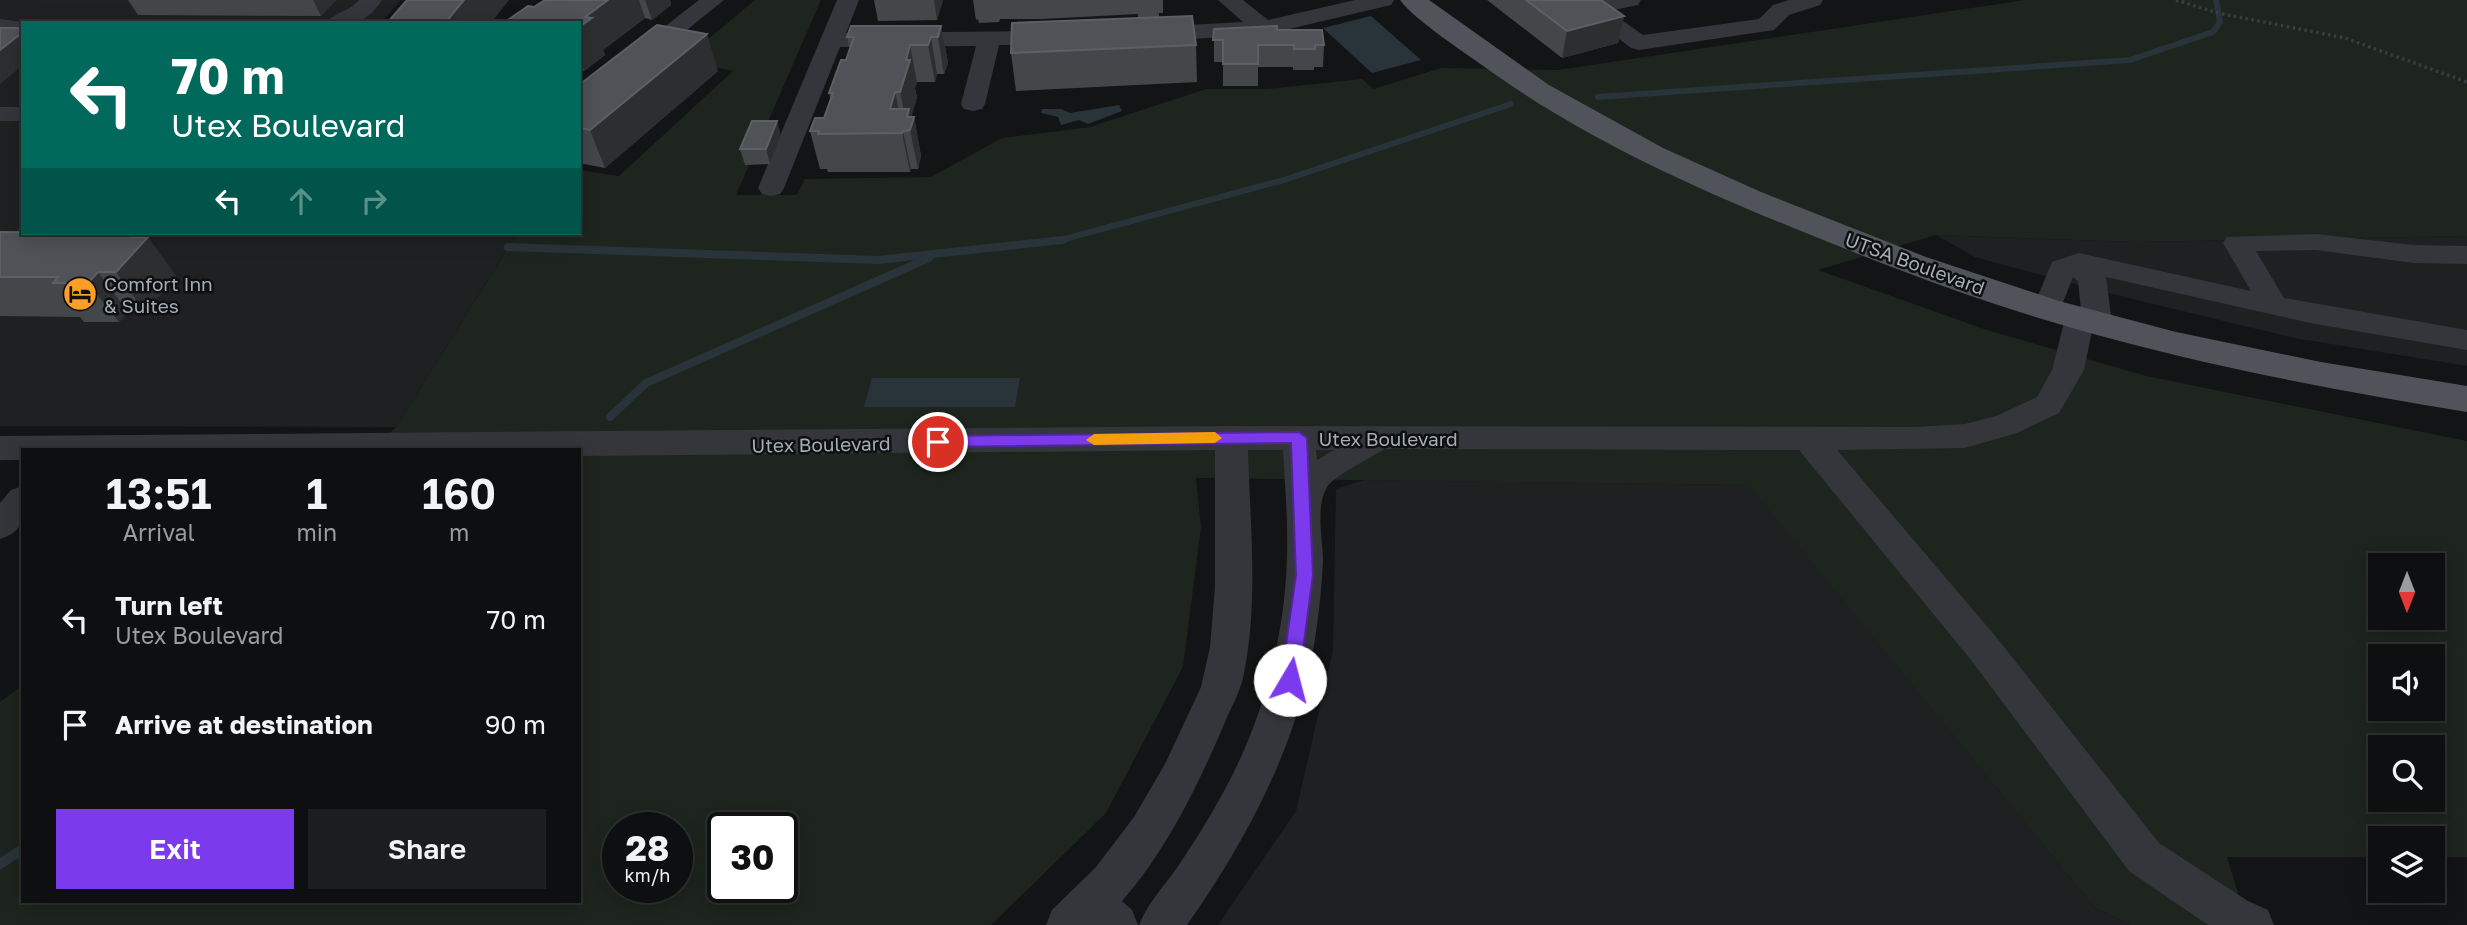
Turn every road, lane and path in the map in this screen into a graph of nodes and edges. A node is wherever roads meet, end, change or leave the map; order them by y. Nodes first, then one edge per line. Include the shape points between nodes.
1 (372, 0) edge
2 (713, 0) edge
3 (848, 0) edge
4 (1330, 0) edge
5 (1383, 0) edge
6 (1413, 0) edge
7 (1630, 0) edge
8 (1812, 0) edge
9 (2176, 0) edge
10 (2190, 1) edge
11 (1772, 5) edge
12 (1246, 13) edge
13 (2, 14) edge
14 (342, 21) edge
15 (21, 27) edge
16 (1129, 35) edge
17 (1074, 37) edge
18 (832, 40) junction
19 (989, 40) junction
20 (0, 41) edge
21 (21, 41) edge
22 (2467, 82) edge
23 (581, 103) edge
24 (973, 104) dead end
25 (771, 188) dead end
26 (2467, 255) edge
27 (2078, 267) junction
28 (2274, 305) junction
29 (2075, 317) junction
30 (2467, 340) edge
31 (2467, 399) edge
32 (1231, 438) junction
33 (1299, 438) junction
34 (1380, 438) junction
35 (1808, 438) junction
36 (0, 448) edge
37 (21, 448) edge
38 (227, 448) edge
39 (21, 501) edge
40 (1302, 514) junction
41 (0, 526) edge
42 (1092, 918) edge
43 (1161, 925) edge
44 (2252, 925) edge

1 - 14 street via 358,15
2 - 23 street
3 - 18 street
4 - 12 street
5 - 12 street
6 - 29 main road, UTSA Boulevard via 1556,102 1661,160 1874,249
7 - 11 street via 1591,9 1639,43 1766,25
8 - 11 street
9 - 10 path
10 - 22 path via 2218,13 2345,38
12 - 16 street via 1217,31
13 - 15 street
17 - 19 street
18 - 19 street
18 - 25 street
19 - 24 street
20 - 21 street
26 - 28 street via 2414,254 2316,242 2237,243
27 - 28 street via 2079,262
27 - 29 street via 2092,277
27 - 29 street via 2062,268
28 - 30 street
29 - 31 main road, UTSA Boulevard via 2237,357
29 - 35 street, Utex Boulevard via 2068,370 2048,405 2006,425 1965,436
32 - 33 street, Utex Boulevard
32 - 38 street, Utex Boulevard
32 - 42 street via 1232,596 1223,678 1163,813
33 - 34 street, Utex Boulevard
33 - 40 street
34 - 35 street, Utex Boulevard
34 - 40 street via 1318,475
35 - 44 street via 1984,649 2144,857
36 - 37 street, Utex Boulevard
39 - 41 street
40 - 43 street via 1305,575 1290,680 1257,771 1201,871

